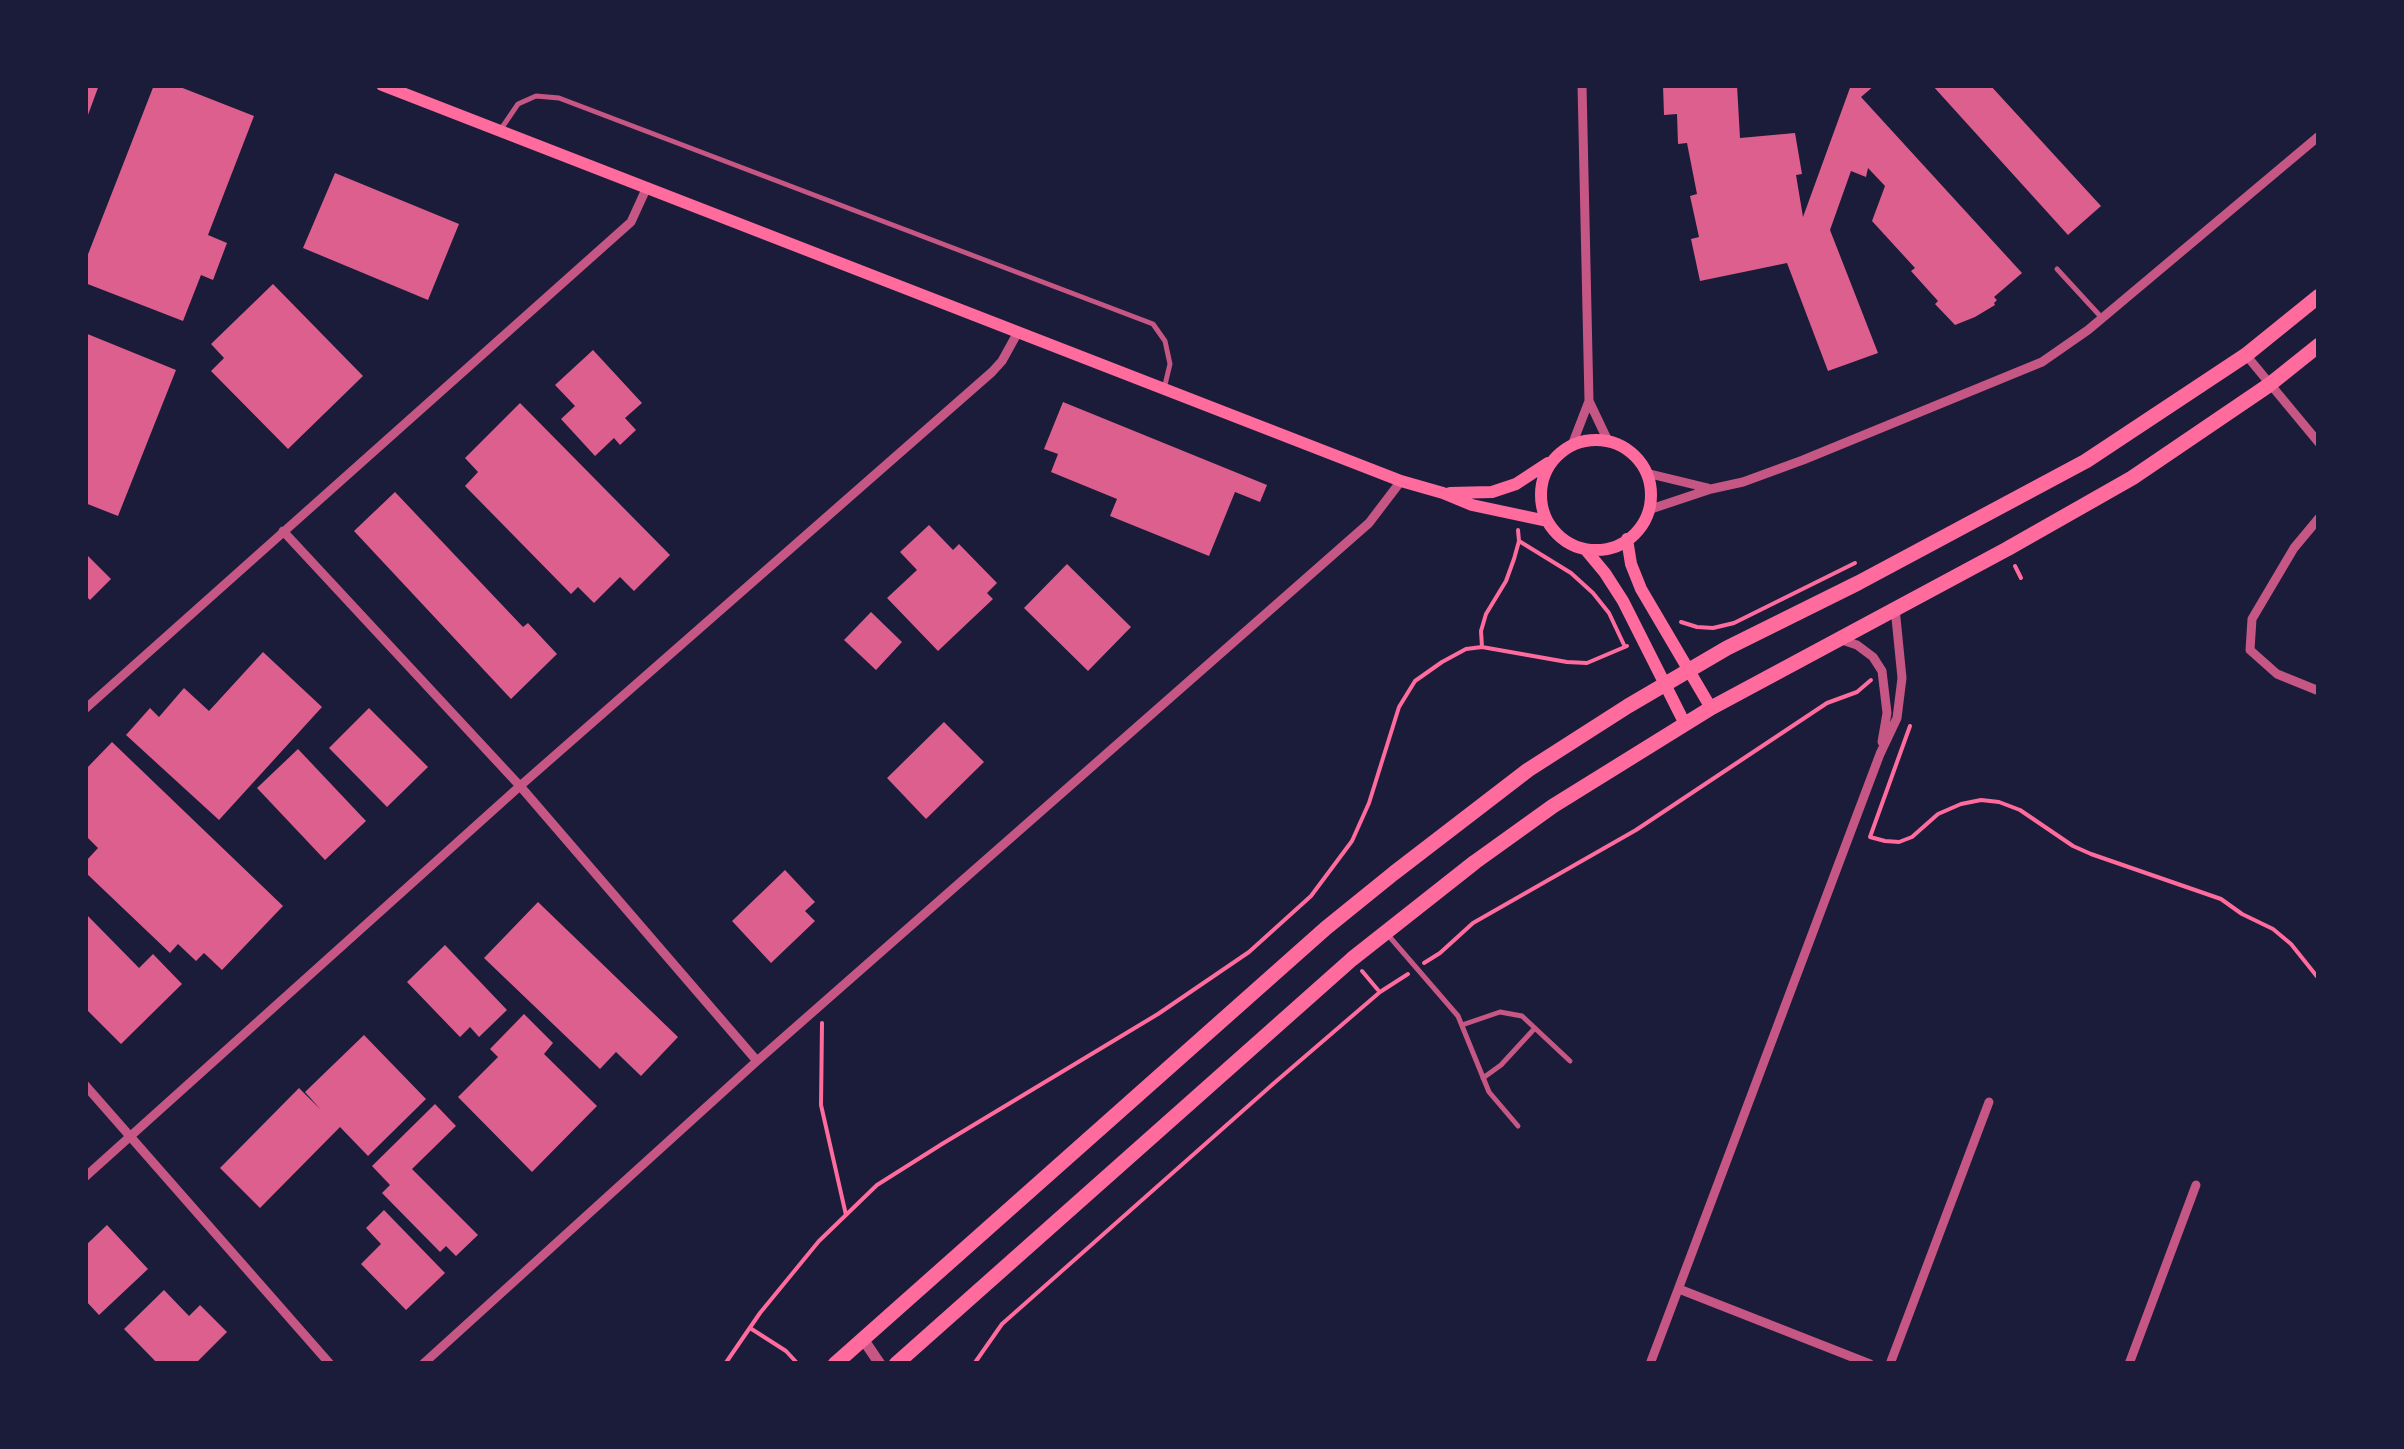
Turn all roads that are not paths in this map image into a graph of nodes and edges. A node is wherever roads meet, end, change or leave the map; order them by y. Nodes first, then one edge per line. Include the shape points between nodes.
1 (382, 85) edge
2 (1582, 85) edge
3 (500, 131) junction
4 (2319, 136) edge
5 (646, 187) junction
6 (2057, 269) dead end
7 (2319, 296) edge
8 (2102, 318) junction
9 (1018, 332) junction
10 (2319, 345) edge
11 (2246, 354) junction
12 (2269, 384) junction
13 (1164, 389) junction
14 (1590, 401) junction
15 (1608, 441) junction
16 (2319, 442) edge
17 (1572, 445) junction
18 (1554, 458) junction
19 (1646, 473) junction
20 (1401, 481) junction
21 (1711, 488) junction
22 (1443, 493) junction
23 (1648, 510) junction
24 (2319, 518) edge
25 (1547, 521) junction
26 (283, 531) junction
27 (1628, 540) junction
28 (1585, 549) junction
29 (1895, 608) junction
30 (1838, 639) junction
31 (1688, 670) junction
32 (1665, 684) junction
33 (2319, 690) edge
34 (1712, 708) junction
35 (85, 709) edge
36 (1685, 724) junction
37 (1880, 754) junction
38 (520, 786) junction
39 (1386, 932) junction
40 (1462, 1024) junction
41 (1534, 1028) junction
42 (757, 1061) junction
43 (1570, 1061) dead end
44 (1483, 1078) junction
45 (85, 1085) edge
46 (1989, 1102) dead end
47 (1518, 1126) dead end
48 (131, 1136) junction
49 (85, 1177) edge
50 (2196, 1185) dead end
51 (1679, 1289) junction
52 (863, 1339) junction
53 (330, 1364) edge
54 (423, 1364) edge
55 (836, 1364) edge
56 (880, 1364) edge
57 (896, 1364) edge
58 (1650, 1364) edge
59 (1870, 1364) edge
60 (1890, 1364) edge
61 (2129, 1364) edge

1 - 3 main road
2 - 14 street
3 - 5 main road
3 - 13 lane via 518,104 536,96 558,98 1154,324 1170,364
4 - 8 street
5 - 9 main road
5 - 26 street via 630,222
6 - 8 lane
7 - 11 main road
8 - 21 street via 2042,362 1803,460
9 - 13 main road
9 - 38 street via 992,372
10 - 12 main road
11 - 12 street
11 - 31 main road via 2086,461
12 - 16 street
12 - 29 main road via 2132,478
13 - 20 main road
14 - 15 street
14 - 17 street
15 - 17 main road
15 - 19 main road via 1624,447
17 - 18 main road
18 - 22 main road via 1504,488
18 - 25 main road via 1541,489
19 - 21 street
19 - 23 main road
20 - 22 main road
20 - 42 street via 1369,523
21 - 23 street
22 - 25 main road
23 - 27 main road
24 - 33 street via 2252,619 2250,650 2277,674
25 - 28 main road
26 - 35 street
26 - 38 street
27 - 28 main road
27 - 31 main road via 1641,588
28 - 32 main road via 1623,601
29 - 30 main road
29 - 37 street via 1902,678 1898,718
30 - 34 main road
30 - 37 street via 1858,645 1882,672 1888,713
31 - 32 main road
31 - 34 main road
32 - 36 main road
32 - 52 main road via 1528,770 1353,906
34 - 36 main road
36 - 39 main road via 1553,806
37 - 51 street
38 - 42 street
38 - 48 street
39 - 40 lane
39 - 57 main road
40 - 41 lane via 1500,1012 1522,1016
40 - 44 lane
41 - 43 lane
41 - 44 lane
42 - 54 street
44 - 47 lane
45 - 48 street
46 - 60 street
48 - 49 street
48 - 53 street
50 - 61 street
51 - 58 street
51 - 59 street
52 - 55 main road
52 - 56 street

